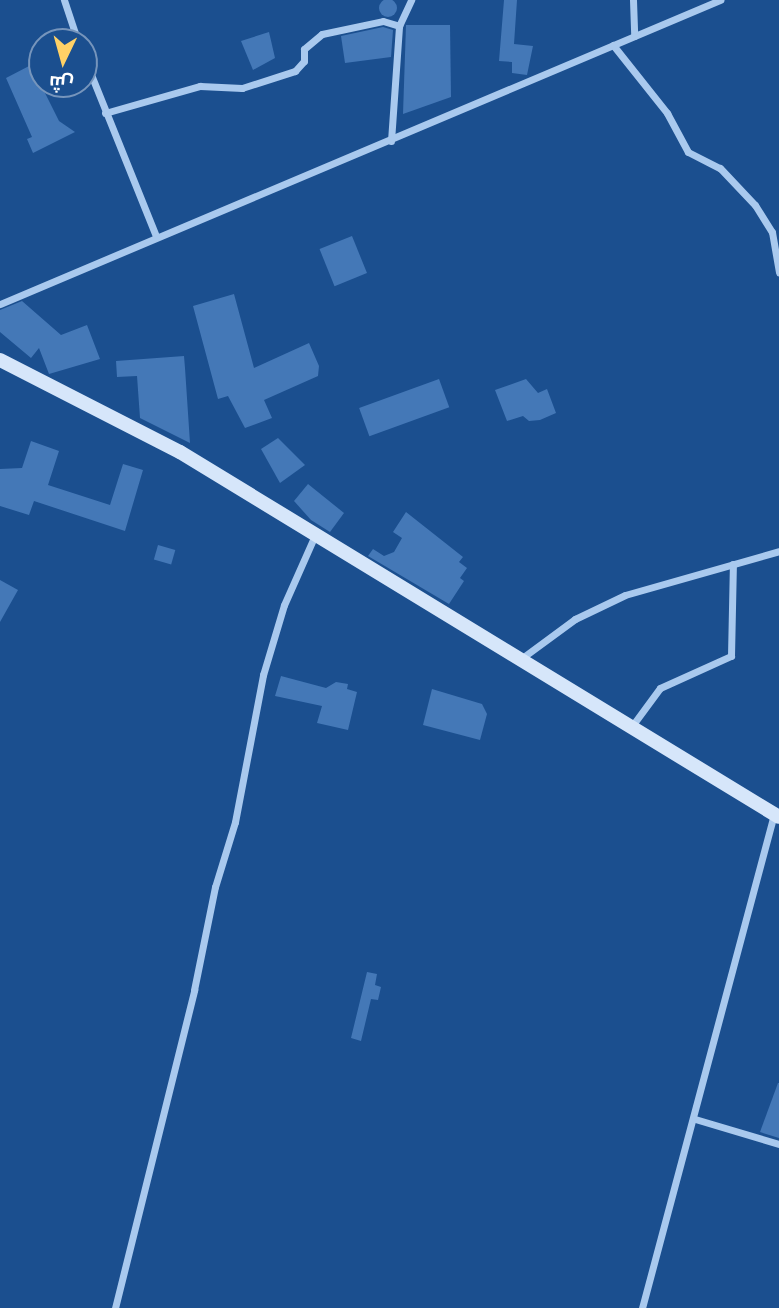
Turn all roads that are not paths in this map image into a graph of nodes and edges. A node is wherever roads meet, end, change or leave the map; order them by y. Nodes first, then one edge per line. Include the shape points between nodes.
1 (64, 0) edge
2 (411, 0) edge
3 (633, 0) edge
4 (720, 0) edge
5 (399, 26) junction
6 (73, 28) edge
7 (634, 36) junction
8 (613, 45) junction
9 (98, 94) edge
10 (105, 113) junction
11 (391, 141) junction
12 (156, 236) junction
13 (779, 272) edge
14 (0, 304) edge
15 (0, 360) edge
16 (316, 534) junction
17 (779, 551) edge
18 (733, 564) junction
19 (522, 658) junction
20 (632, 726) junction
21 (777, 815) edge
22 (695, 1119) junction
23 (779, 1144) edge
24 (115, 1308) edge
25 (642, 1308) edge

1 - 6 street
2 - 5 street
3 - 7 street
4 - 7 street
5 - 10 street via 383,21 322,34 304,49 304,61 295,71 242,88 200,86
5 - 11 street
7 - 8 street
8 - 11 street
8 - 13 street via 667,113 688,152 720,168 755,205 772,232
9 - 10 street
10 - 12 street
11 - 12 street
12 - 14 street
15 - 16 street via 133,425
16 - 19 street
16 - 24 street via 284,606 263,675 235,822 215,887
17 - 18 street
18 - 19 street via 625,595 575,619
18 - 20 street via 731,656 660,688
19 - 20 street
20 - 21 street
21 - 22 street
22 - 23 street
22 - 25 street

